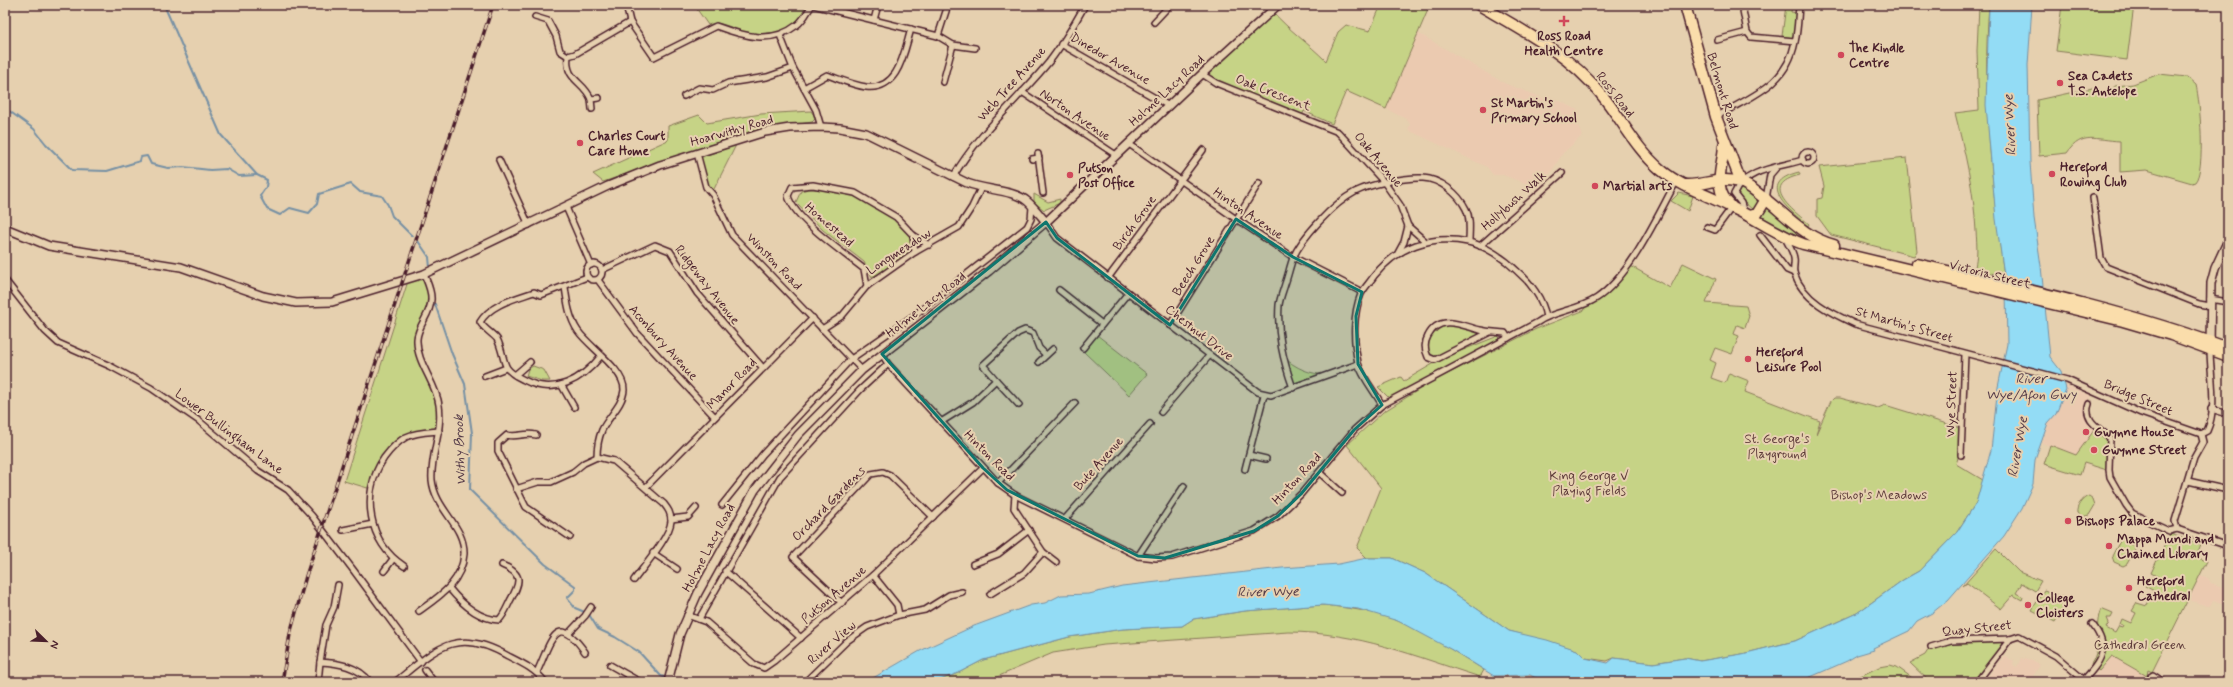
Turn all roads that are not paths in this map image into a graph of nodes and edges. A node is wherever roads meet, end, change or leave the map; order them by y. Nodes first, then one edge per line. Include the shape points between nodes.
1 (626, 5) edge
2 (812, 5) edge
3 (878, 5) edge
4 (948, 5) edge
5 (1085, 5) edge
6 (1170, 5) edge
7 (1278, 5) edge
8 (1479, 5) edge
9 (1685, 5) edge
10 (1742, 5) edge
11 (1799, 5) edge
12 (535, 17) dead end
13 (874, 20) junction
14 (630, 22) junction
15 (1154, 22) dead end
16 (911, 29) junction
17 (1747, 32) junction
18 (780, 35) junction
19 (938, 36) junction
20 (1717, 40) dead end
21 (1795, 41) junction
22 (1061, 44) junction
23 (953, 45) junction
24 (975, 48) dead end
25 (568, 56) junction
26 (793, 68) junction
27 (1202, 74) junction
28 (942, 82) dead end
29 (804, 88) junction
30 (1022, 92) junction
31 (684, 96) dead end
32 (599, 98) dead end
33 (591, 99) junction
34 (1169, 106) junction
35 (592, 109) dead end
36 (1716, 117) junction
37 (821, 127) junction
38 (1338, 132) joint
39 (1724, 141) junction
40 (1129, 144) junction
41 (1203, 150) dead end
42 (697, 153) junction
43 (1116, 155) junction
44 (1032, 159) dead end
45 (499, 160) dead end
46 (1803, 160) dead end
47 (1776, 168) junction
48 (1562, 173) dead end
49 (954, 177) junction
50 (1720, 179) junction
51 (1180, 180) junction
52 (1384, 182) junction
53 (1741, 182) junction
54 (1259, 183) dead end
55 (1679, 183) junction
56 (981, 188) junction
57 (1043, 193) dead end
58 (2093, 198) dead end
59 (1766, 199) junction
60 (566, 206) junction
61 (1032, 207) junction
62 (1732, 207) junction
63 (1746, 215) junction
64 (1236, 219) junction
65 (1046, 222) junction
66 (529, 225) junction
67 (1796, 225) junction
68 (1408, 226) junction
69 (1707, 227) dead end
70 (5, 228) edge
71 (913, 235) junction
72 (1760, 235) dead end
73 (1784, 237) junction
74 (2228, 240) edge
75 (1425, 241) junction
76 (1469, 242) junction
77 (1799, 243) junction
78 (929, 245) junction
79 (1480, 246) junction
80 (1840, 249) junction
81 (915, 252) junction
82 (1398, 253) junction
83 (1293, 257) junction
84 (1794, 258) junction
85 (591, 265) junction
86 (602, 270) junction
87 (1794, 272) junction
88 (424, 274) junction
89 (587, 276) junction
90 (1108, 278) junction
91 (5, 280) edge
92 (598, 280) junction
93 (867, 286) junction
94 (565, 287) junction
95 (1059, 290) dead end
96 (1362, 292) junction
97 (1128, 293) junction
98 (2210, 302) junction
99 (2228, 302) edge
100 (1546, 316) junction
101 (812, 318) junction
102 (1102, 324) junction
103 (1170, 325) junction
104 (822, 329) junction
105 (1490, 332) junction
106 (1508, 338) junction
107 (2210, 345) junction
108 (1053, 348) dead end
109 (1083, 348) dead end
110 (2228, 348) edge
111 (882, 354) junction
112 (1965, 354) junction
113 (1046, 355) junction
114 (601, 356) junction
115 (1209, 356) junction
116 (2228, 356) edge
117 (851, 359) junction
118 (530, 362) dead end
119 (1039, 362) dead end
120 (888, 364) junction
121 (1358, 364) junction
122 (506, 368) junction
123 (763, 368) junction
124 (862, 370) junction
125 (515, 375) junction
126 (485, 376) dead end
127 (996, 380) junction
128 (2067, 380) joint
129 (562, 386) junction
130 (1293, 388) junction
131 (1264, 395) junction
132 (1076, 403) dead end
133 (2090, 404) tunnel mouth
134 (1382, 405) junction
135 (1019, 406) dead end
136 (574, 407) dead end
137 (2211, 409) junction
138 (1161, 412) dead end
139 (2228, 414) edge
140 (715, 417) junction
141 (940, 422) junction
142 (1150, 424) dead end
143 (439, 431) junction
144 (2201, 434) junction
145 (536, 435) dead end
146 (1249, 455) junction
147 (1961, 456) dead end
148 (597, 457) junction
149 (1266, 459) dead end
150 (983, 468) junction
151 (1245, 469) dead end
152 (1320, 473) junction
153 (2188, 481) junction
154 (998, 484) junction
155 (1184, 486) dead end
156 (646, 488) junction
157 (516, 490) junction
158 (2228, 490) edge
159 (1342, 493) dead end
160 (1015, 495) junction
161 (722, 505) dead end
162 (696, 508) dead end
163 (933, 517) junction
164 (671, 519) junction
165 (1065, 519) junction
166 (373, 524) junction
167 (2177, 529) junction
168 (342, 530) dead end
169 (1028, 530) junction
170 (570, 537) dead end
171 (2228, 546) edge
172 (1043, 552) junction
173 (653, 553) junction
174 (1138, 556) junction
175 (393, 559) junction
176 (1056, 562) dead end
177 (973, 564) dead end
178 (502, 565) dead end
179 (404, 566) dead end
180 (677, 569) dead end
181 (384, 571) dead end
182 (725, 571) junction
183 (873, 576) junction
184 (634, 580) dead end
185 (338, 585) dead end
186 (449, 588) junction
187 (962, 592) dead end
188 (990, 594) dead end
189 (842, 603) junction
190 (591, 607) dead end
191 (419, 611) dead end
192 (898, 615) junction
193 (687, 616) junction
194 (698, 618) junction
195 (2092, 624) dead end
196 (569, 633) junction
197 (801, 638) junction
198 (2010, 640) junction
199 (1931, 647) dead end
200 (585, 652) dead end
201 (320, 662) junction
202 (421, 662) junction
203 (610, 665) dead end
204 (425, 670) dead end
205 (537, 672) junction
206 (2083, 681) edge
207 (318, 682) edge
208 (370, 682) edge
209 (395, 682) edge
210 (434, 682) edge
211 (545, 682) edge
212 (640, 682) edge
213 (668, 682) edge
214 (805, 682) edge
215 (1977, 682) edge
216 (2148, 682) edge
217 (2164, 682) edge

1 - 14 street
2 - 13 street
2 - 18 street via 798,25
3 - 13 street
4 - 19 street
5 - 22 street, Web Tree Avenue
6 - 15 street
7 - 27 street, Holme Lacy Road
8 - 55 highway, Ross Road via 1533,36 1588,80 1630,137 1655,165
9 - 36 highway, Belmont Road
10 - 17 street
11 - 21 street
12 - 25 street via 548,21 560,50
13 - 16 street
14 - 18 street via 654,57 716,26 750,37
14 - 25 street
16 - 19 street
16 - 29 street via 901,65 881,86 865,87 827,75
17 - 20 street
17 - 21 street via 1756,38
18 - 26 street
19 - 23 street
21 - 36 street via 1788,65 1775,82
22 - 30 street, Web Tree Avenue
22 - 34 street, Dinedor Avenue
23 - 24 street
23 - 28 street
25 - 33 street via 569,74 585,88
26 - 29 street
26 - 31 street via 767,77 728,83 712,90 699,88
27 - 34 street, Holme Lacy Road
27 - 38 street, Oak Crescent via 1216,83
29 - 37 street via 817,112
30 - 43 street, Norton Avenue
30 - 49 street, Web Tree Avenue via 986,130
32 - 33 street
33 - 35 street
34 - 40 street, Holme Lacy Road
36 - 39 highway, Belmont Road
37 - 42 street, Hoarwithy Road via 766,132
37 - 49 street, Hoarwithy Road via 866,133
38 - 52 street, Oak Avenue
39 - 50 highway
39 - 53 highway, Belmont Road
40 - 43 street, Holme Lacy Road
40 - 51 street, Hinton Avenue
41 - 51 street, Birch Grove
42 - 60 street, Hoarwithy Road via 647,170
42 - 101 street, Winston Road via 706,187 713,195 732,235
43 - 65 street, Holme Lacy Road
44 - 57 street via 1039,156
45 - 66 street
46 - 47 street
47 - 53 street via 1758,172
47 - 59 street via 1770,175
48 - 79 street, Hollybush Walk
49 - 56 street, Hoarwithy Road
50 - 53 highway
50 - 55 highway via 1697,185
50 - 62 highway via 1720,193
51 - 64 street, Hinton Avenue
51 - 90 street, Birch Grove
52 - 68 street, Oak Avenue via 1400,205
52 - 76 street via 1423,178 1452,191 1466,210 1469,219
52 - 83 street via 1355,192 1338,204 1323,217
53 - 59 highway, Victoria Street
53 - 63 street via 1734,194
54 - 64 street, Beech Grove
55 - 62 highway, Ross Road
55 - 100 street, Hinton Road via 1629,265 1614,283 1583,306 1554,316
56 - 61 street, Hoarwithy Road via 1018,195
56 - 78 street, Longmeadow via 959,227
58 - 98 street via 2101,258 2106,267 2199,304
59 - 63 highway via 1757,214
59 - 67 highway, Victoria Street
60 - 66 street, Hoarwithy Road
60 - 85 street
61 - 65 street, Hoarwithy Road
61 - 117 street, Holme Lacy Road via 1027,227 916,314
62 - 63 highway, Victoria Street
62 - 69 street via 1715,230
63 - 73 highway, Victoria Street
64 - 83 street, Hinton Avenue
64 - 103 street, Beech Grove
65 - 90 street, Chestnut Drive via 1057,238
65 - 111 street, Holme Lacy Road via 989,271
66 - 88 street, Hoarwithy Road
67 - 77 highway
67 - 80 highway, Victoria Street via 1816,239
68 - 75 street, Oak Avenue
68 - 82 street
70 - 88 street, Hoarwithy Road via 49,246 182,267 263,296 296,303 332,302
71 - 78 street, Homestead
71 - 81 street
71 - 93 street, Homestead via 896,217 855,193 813,185 792,187 788,196 791,205 818,232 864,269
72 - 87 street, St Martin's Street via 1787,270
73 - 77 highway, Victoria Street
73 - 84 street
74 - 98 street via 2213,275
75 - 76 street via 1445,239
75 - 82 street
76 - 79 street
77 - 80 highway, Victoria Street
77 - 84 street
78 - 81 street, Longmeadow
79 - 100 street via 1509,263 1523,276 1536,292
80 - 107 highway, Victoria Street via 2174,328
81 - 93 street, Longmeadow
82 - 96 street via 1379,270
83 - 96 street, Hinton Avenue
83 - 130 street via 1279,303 1282,356
84 - 87 street
85 - 86 street via 598,265
85 - 89 street via 586,269
86 - 92 street
86 - 123 street, Ridgeway Avenue via 655,245 670,251 697,293
87 - 112 street, St Martin's Street via 1805,291 1817,303 1839,317 1855,324
88 - 143 street via 431,300 430,308 419,330 418,350 434,386 439,405
89 - 92 street via 591,280
89 - 94 street
90 - 97 street, Chestnut Drive
91 - 202 street, Lower Bullingham Lane via 58,344 110,366 152,388 199,421 258,472 288,490 345,559
92 - 140 street, Aconbury Avenue via 637,333
93 - 104 street, Longmeadow via 842,316
94 - 114 street via 570,312 578,330
94 - 122 street via 541,295 534,292 510,300 489,310 480,322 496,338 503,352
95 - 102 street
96 - 121 street via 1356,316
97 - 102 street
97 - 103 street, Chestnut Drive
98 - 99 street
98 - 107 street
100 - 106 street, Hinton Road
101 - 104 street, Winston Road
101 - 123 street, Manor Road
102 - 109 street
103 - 115 street, Chestnut Drive
104 - 117 street, Winston Road
105 - 105 street via 1457,322 1443,324 1429,334 1424,347 1425,352 1428,357 1435,360
105 - 106 street via 1505,333
106 - 134 street, Hinton Road
107 - 110 highway, Victoria Street
107 - 116 highway, Victoria Street
107 - 137 street via 2213,392
108 - 113 street
111 - 120 street, Hinton Road
111 - 124 street, Holme Lacy Road
112 - 128 street, St Martin's Street
112 - 147 street, Wye Street
113 - 119 street
113 - 127 street via 1039,348 1033,333 1025,330 1018,333 983,365
114 - 129 street via 590,369
114 - 148 street via 621,377 624,390 621,402 602,430 597,444
115 - 131 street, Chestnut Drive
115 - 138 street
117 - 124 street, Winston Road
117 - 161 street, Holme Lacy Road via 763,454
118 - 125 street
120 - 141 street, Hinton Road
120 - 182 street via 860,390 780,477
121 - 130 street
121 - 134 street
122 - 125 street
122 - 126 street
123 - 140 street, Manor Road
124 - 193 street, Holme Lacy Road via 798,435 767,472 738,518
125 - 129 street via 534,386
127 - 135 street
127 - 141 street via 973,402
128 - 144 street, Bridge Street via 2141,413
129 - 136 street
130 - 131 street
131 - 146 street
132 - 154 street
133 - 167 street via 2088,418 2110,438 2108,470 2120,496 2132,513 2169,531
134 - 152 street, Hinton Road via 1354,430
137 - 139 street
137 - 144 street via 2209,428
140 - 156 street, Manor Road
141 - 150 street, Hinton Road
142 - 165 street, Bute Avenue
143 - 166 street via 416,433 390,450 372,483 370,496
143 - 186 street via 432,479 434,492 438,503 461,534 463,543 462,566
144 - 153 street via 2203,442 2195,453
145 - 157 street via 507,435 498,443 498,451
146 - 149 street
146 - 151 street
148 - 156 street via 614,461
148 - 157 street via 584,462 574,472 551,482 538,482
150 - 154 street, Hinton Road
150 - 163 street, Putson Avenue
152 - 159 street
152 - 174 street, Hinton Road via 1278,516 1254,531 1172,557
153 - 158 street
153 - 167 street via 2175,521
154 - 160 street, Hinton Road
155 - 174 street
156 - 164 street via 669,511
157 - 170 street via 526,507
160 - 165 street, Hinton Road
160 - 169 street via 1014,508
162 - 164 street via 688,517
163 - 183 street, Putson Avenue
163 - 189 street, Orchard Gardens via 890,475 883,472 871,474 793,557
164 - 173 street via 666,534
165 - 174 street, Hinton Road
166 - 168 street
166 - 175 street via 384,549
167 - 171 street
169 - 172 street
169 - 177 street via 998,554
172 - 176 street
172 - 188 street via 1024,573
173 - 180 street
173 - 184 street
175 - 179 street
175 - 181 street
178 - 186 street via 513,569 518,583 499,620 467,608
182 - 194 street
182 - 197 street
183 - 189 street, Putson Avenue
183 - 192 street via 897,605
185 - 201 street via 334,607 326,625
186 - 191 street
187 - 192 street, River View via 949,595 925,610
189 - 197 street, Putson Avenue
190 - 196 street
192 - 214 street, River View via 858,633
193 - 194 street, Putson Avenue
193 - 213 street, Holme Lacy Road
194 - 197 street, Putson Avenue via 758,667 764,668 769,665
195 - 206 street via 2103,648 2102,658
196 - 200 street
196 - 205 street via 558,633 553,638
198 - 199 street, Quay Street via 1951,641
198 - 206 street, Quay Street via 2016,636 2022,637 2056,656
198 - 215 street
201 - 207 street
201 - 208 street via 340,663 363,674
202 - 205 street via 442,647 467,641 492,647
202 - 209 street
203 - 212 street
204 - 210 street
205 - 211 street
216 - 217 street via 2151,676

